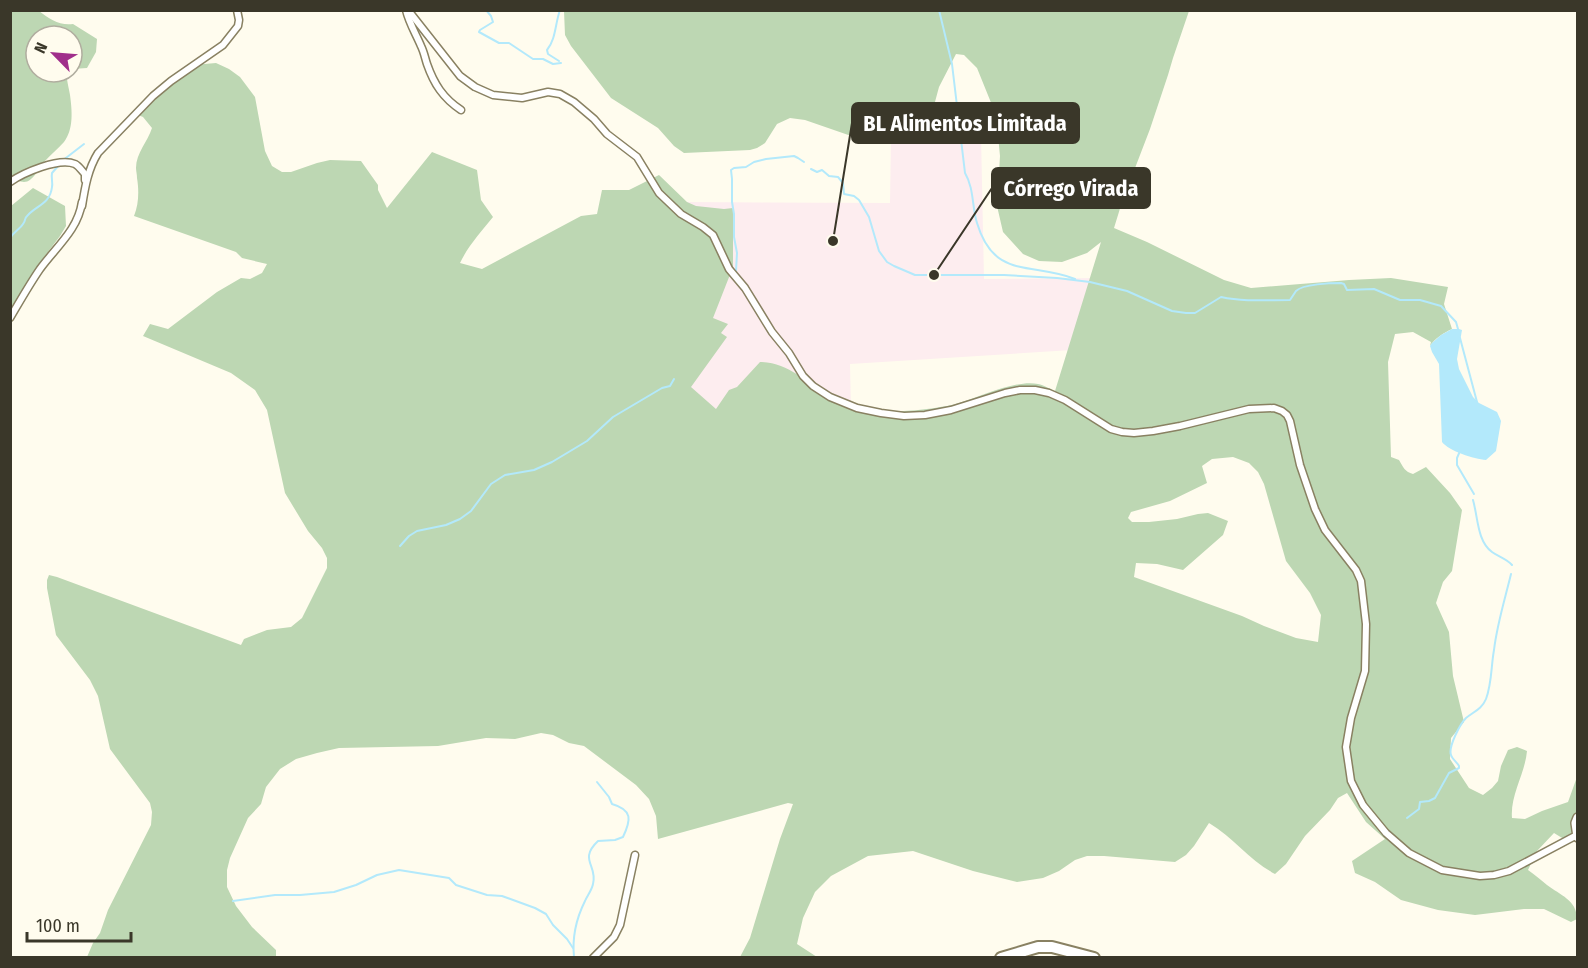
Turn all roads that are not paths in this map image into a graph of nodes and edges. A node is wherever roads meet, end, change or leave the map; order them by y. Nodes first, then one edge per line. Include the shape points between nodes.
1 (237, 10) edge
2 (407, 10) edge
3 (461, 110) dead end
4 (10, 182) edge
5 (81, 206) junction
6 (10, 318) edge
7 (1578, 818) edge
8 (1577, 836) edge
9 (635, 855) dead end
10 (593, 957) edge
11 (1001, 957) edge
12 (1094, 957) edge

1 - 5 street via 238,26 224,45 153,96 98,153
2 - 3 street via 440,92
2 - 8 street via 460,76 475,87 493,95 522,98 560,93 637,157 659,194 709,231 729,269 803,376 830,397 857,408 903,416 951,410 1005,393 1035,390 1065,400 1111,429 1134,433 1249,409 1282,411 1290,421 1315,509 1360,581 1366,624 1365,671 1346,747 1351,781 1363,805 1409,854 1442,870 1480,876 1509,871
4 - 5 street via 49,164 75,164 85,174
5 - 6 street via 72,230 41,267
7 - 8 street
9 - 10 street via 621,925 615,937
11 - 12 main road via 1052,947

